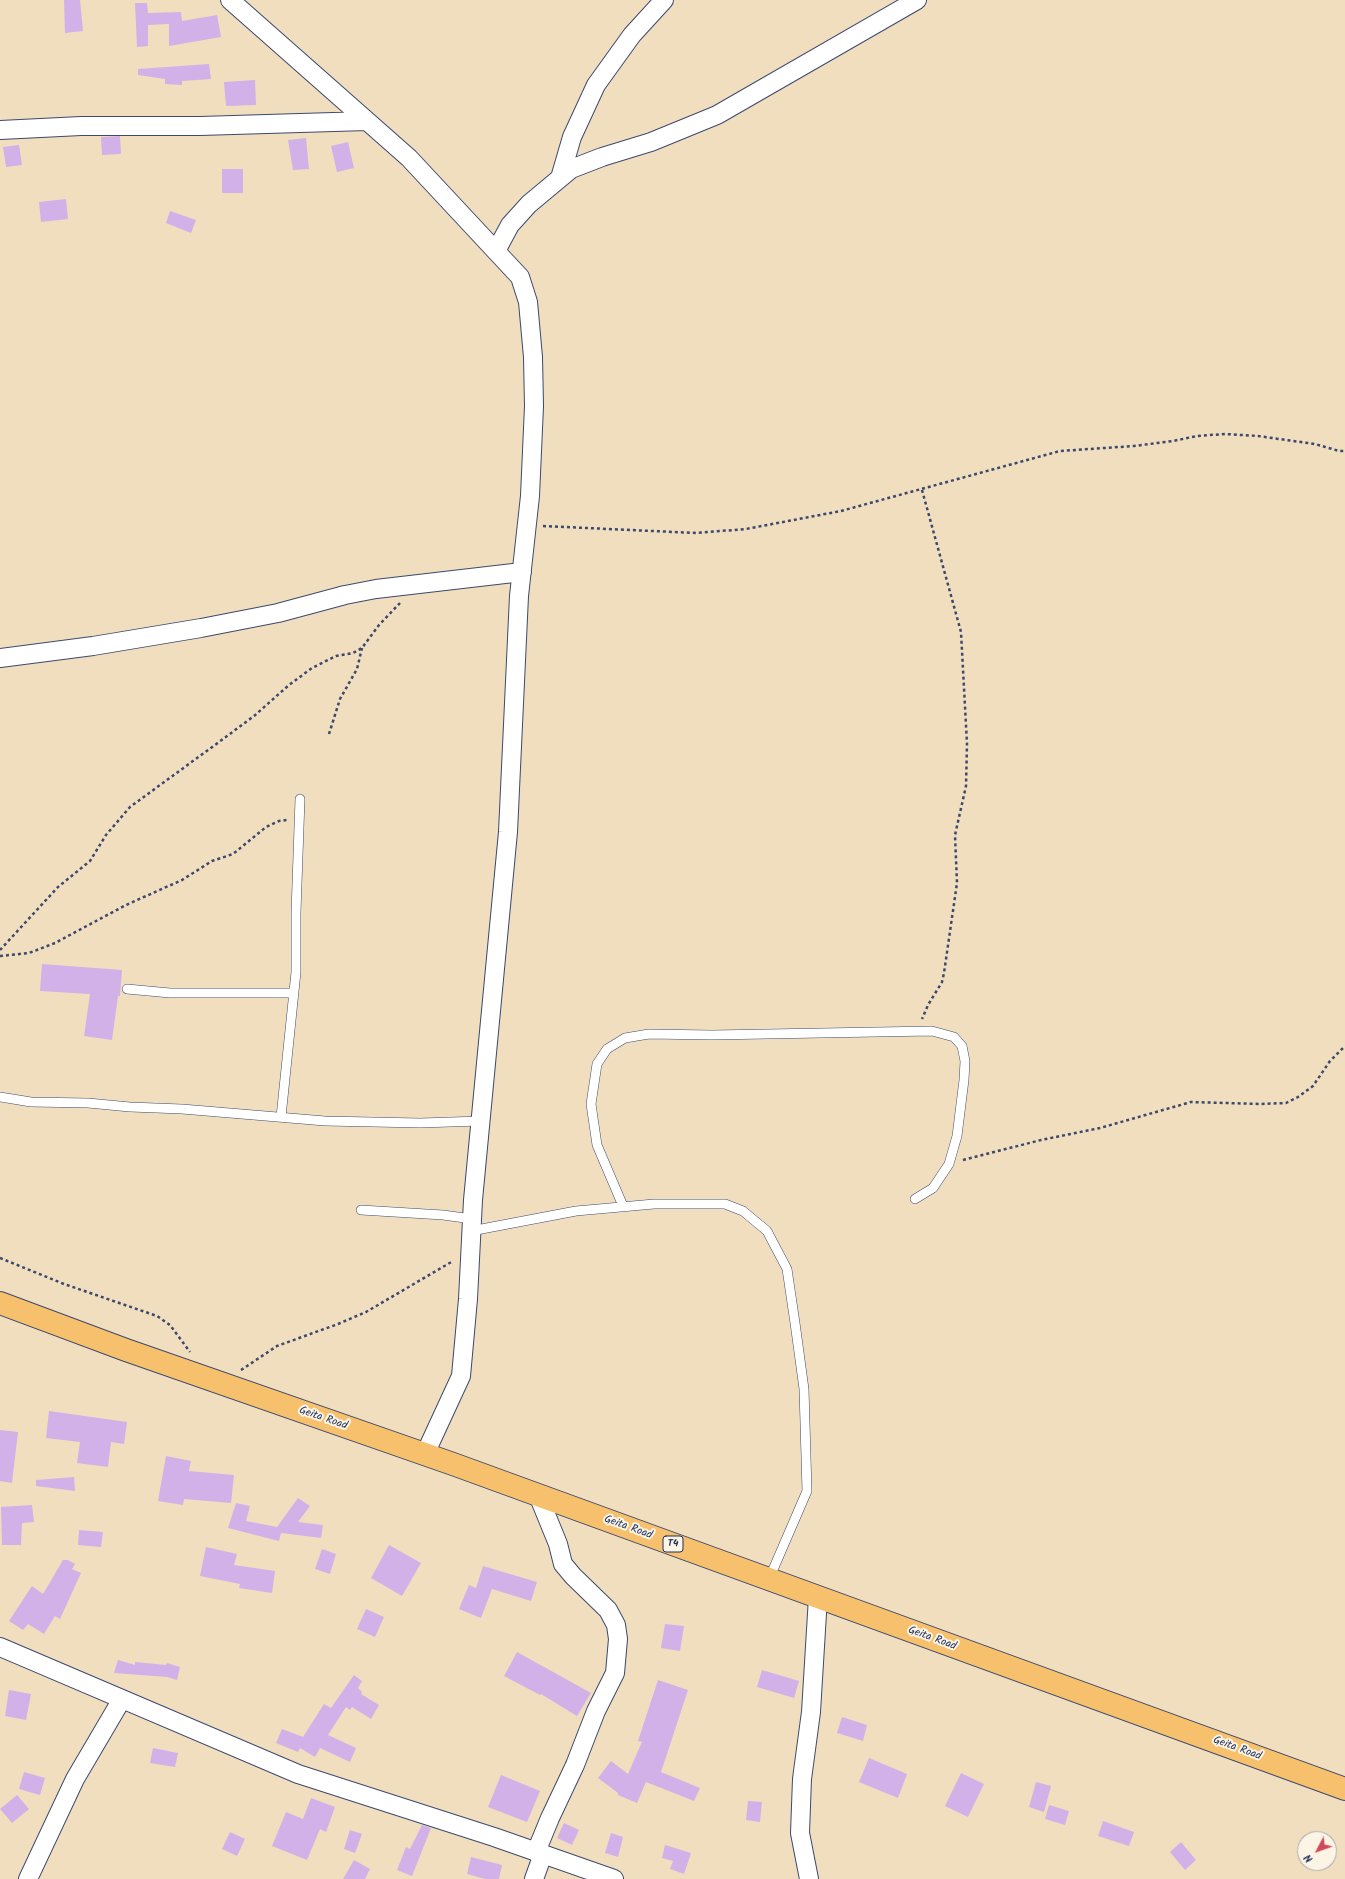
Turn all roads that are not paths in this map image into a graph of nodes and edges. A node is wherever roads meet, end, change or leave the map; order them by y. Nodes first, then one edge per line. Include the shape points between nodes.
1 (230, 0) edge
2 (664, 0) edge
3 (917, 0) edge
4 (366, 121) junction
5 (0, 130) edge
6 (560, 178) junction
7 (496, 251) junction
8 (522, 572) junction
9 (0, 658) edge
10 (300, 799) dead end
11 (127, 989) dead end
12 (294, 993) junction
13 (0, 1097) edge
14 (281, 1117) junction
15 (481, 1121) junction
16 (915, 1199) dead end
17 (623, 1206) junction
18 (361, 1210) dead end
19 (472, 1225) junction
20 (0, 1303) edge
21 (425, 1454) junction
22 (538, 1495) junction
23 (769, 1579) junction
24 (818, 1597) junction
25 (0, 1647) edge
26 (122, 1699) junction
27 (1345, 1789) edge
28 (540, 1853) junction
29 (28, 1879) edge
30 (534, 1879) edge
31 (614, 1879) edge
32 (809, 1879) edge

1 - 4 street
2 - 6 street via 632,35 596,85 572,137
3 - 6 street via 717,115 651,142 571,169
4 - 5 street via 215,126 81,126
4 - 7 street via 409,158
6 - 7 street via 510,225
7 - 8 street via 520,277 528,302 533,357 534,406
8 - 9 street via 420,582 345,595 201,628
8 - 15 street via 508,832
10 - 12 lane
11 - 12 lane via 170,993
12 - 14 lane
13 - 14 lane via 31,1102 88,1103
14 - 15 lane via 325,1121 420,1123
15 - 19 street
16 - 17 lane via 933,1188 949,1164 956,1136 965,1061 962,1046 954,1037 944,1033 919,1031 650,1034 625,1038 607,1049 597,1064 591,1104 597,1145
17 - 19 lane
17 - 23 lane via 725,1204 743,1211 767,1231 787,1269 804,1389 807,1491
18 - 19 lane via 443,1215
19 - 21 street via 461,1376
20 - 21 highway, Geita Road / T4 via 126,1350
21 - 22 highway, Geita Road / T4
22 - 23 highway, Geita Road / T4
22 - 28 street via 558,1544 563,1564 608,1610 616,1626 618,1639 615,1673 596,1711 576,1765 550,1818
23 - 24 highway, Geita Road / T4
24 - 27 highway, Geita Road / T4
24 - 32 street via 811,1712 802,1779 800,1833
25 - 26 street
26 - 28 street via 298,1774
26 - 29 street via 75,1779
28 - 30 street
28 - 31 street

